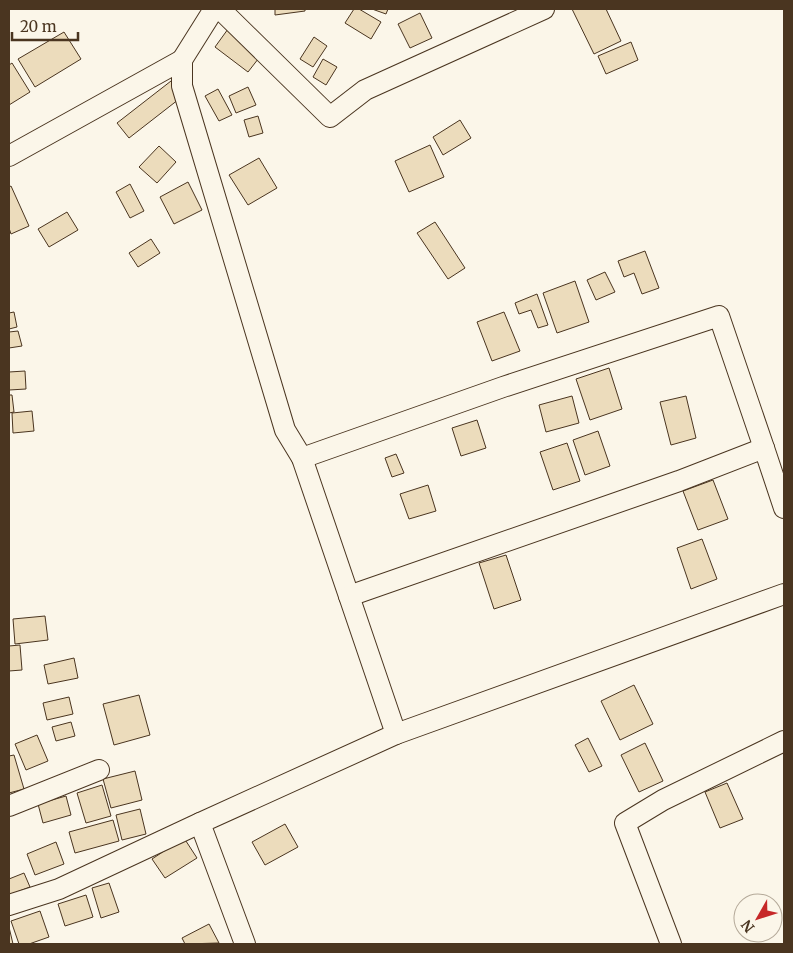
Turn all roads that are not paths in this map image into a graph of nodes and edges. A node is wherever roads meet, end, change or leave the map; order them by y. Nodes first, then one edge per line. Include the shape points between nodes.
1 (214, 9) edge
2 (220, 9) edge
3 (544, 9) edge
4 (182, 60) junction
5 (9, 156) edge
6 (764, 448) junction
7 (302, 458) junction
8 (784, 508) edge
9 (784, 594) edge
10 (349, 596) junction
11 (396, 734) junction
12 (784, 741) edge
13 (99, 770) dead end
14 (9, 806) edge
15 (200, 823) junction
16 (9, 905) edge
17 (245, 944) edge
18 (671, 944) edge

1 - 4 street
2 - 3 street via 330,117 365,90
4 - 5 street
4 - 7 street via 182,86 282,421
6 - 7 street via 719,316
6 - 8 street
6 - 10 street via 679,481
7 - 10 street
9 - 11 street
10 - 11 street
11 - 15 street
12 - 18 street via 625,822
13 - 14 street
15 - 16 street via 59,889
15 - 17 street

